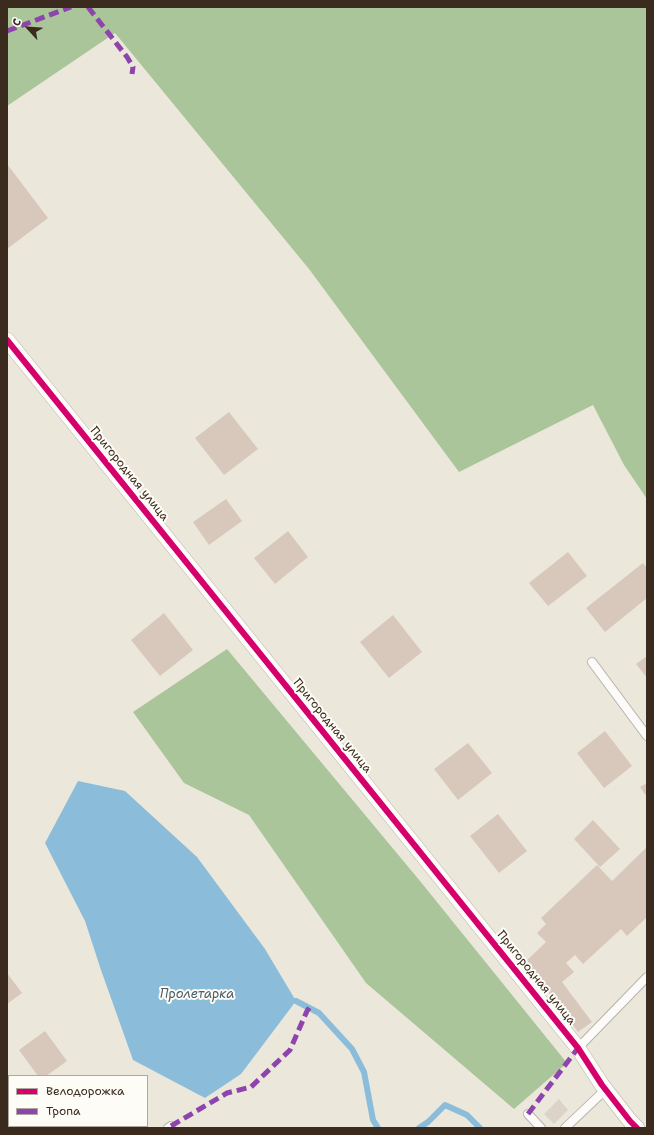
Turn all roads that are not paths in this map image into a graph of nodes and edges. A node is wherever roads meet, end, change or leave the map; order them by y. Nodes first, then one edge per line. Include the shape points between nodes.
1 (7, 340) edge
2 (592, 662) dead end
3 (647, 736) edge
4 (647, 977) edge
5 (578, 1048) junction
6 (605, 1090) junction
7 (528, 1114) dead end
8 (541, 1128) edge
9 (565, 1128) edge
10 (637, 1128) edge

1 - 5 street, Пригородная улица
2 - 3 lane
4 - 5 lane
5 - 6 street, Пригородная улица
6 - 9 lane
6 - 10 street, Пригородная улица
7 - 8 lane

